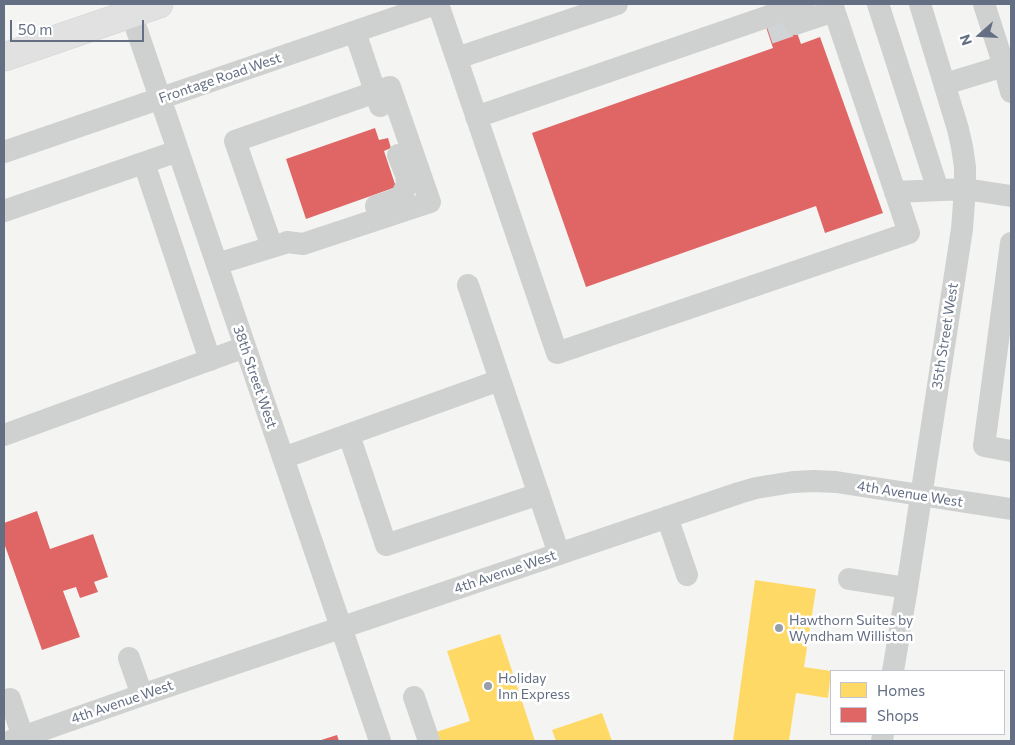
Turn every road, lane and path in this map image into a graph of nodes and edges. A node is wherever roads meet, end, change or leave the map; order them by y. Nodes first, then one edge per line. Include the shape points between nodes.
1 (159, 4) edge
2 (436, 4) edge
3 (617, 4) edge
4 (804, 4) edge
5 (878, 4) edge
6 (920, 4) edge
7 (984, 4) edge
8 (833, 7) edge
9 (131, 8) edge
10 (794, 24) tunnel mouth
11 (354, 32) junction
12 (769, 33) tunnel mouth
13 (712, 35) junction
14 (4, 57) edge
15 (456, 58) junction
16 (1004, 66) junction
17 (945, 84) junction
18 (375, 92) junction
19 (1011, 92) edge
20 (160, 98) junction
21 (476, 117) junction
22 (178, 151) junction
23 (4, 152) edge
24 (144, 163) junction
25 (965, 189) junction
26 (938, 190) junction
27 (895, 192) junction
28 (1011, 196) edge
29 (4, 211) edge
30 (1011, 243) edge
31 (279, 245) junction
32 (217, 264) junction
33 (468, 285) dead end
34 (245, 347) junction
35 (210, 360) junction
36 (500, 380) junction
37 (4, 435) edge
38 (348, 435) junction
39 (1011, 451) edge
40 (283, 458) junction
41 (539, 494) junction
42 (920, 495) junction
43 (1011, 509) edge
44 (667, 517) junction
45 (559, 554) junction
46 (687, 574) dead end
47 (849, 579) dead end
48 (907, 588) junction
49 (342, 628) junction
50 (129, 658) dead end
51 (893, 670) edge
52 (142, 695) junction
53 (414, 697) dead end
54 (10, 699) dead end
55 (17, 739) edge
56 (380, 741) edge
57 (429, 741) edge

1 - 9 highway
2 - 11 street, Frontage Road West
2 - 15 street
3 - 15 street
4 - 13 street
5 - 26 street
6 - 17 street, 35th Street West
7 - 16 street
8 - 10 street
8 - 27 street
9 - 14 highway
9 - 20 street, 38th Street West
11 - 18 street
11 - 20 street, Frontage Road West
12 - 13 street
13 - 21 street
15 - 21 street
16 - 17 street
16 - 19 street
17 - 25 street, 35th Street West via 962,147
18 - 31 street via 235,141
18 - 31 street via 390,88 430,202 303,244
20 - 22 street, 38th Street West
20 - 23 street, Frontage Road West
21 - 27 street via 557,353 909,233
22 - 24 street
22 - 32 street, 38th Street West
24 - 29 street
24 - 35 street
25 - 26 street
25 - 28 street
25 - 42 street, 35th Street West via 962,229
26 - 27 street
30 - 39 street via 984,446
31 - 32 street
32 - 34 street, 38th Street West
33 - 36 street
34 - 35 street
34 - 40 street, 38th Street West
35 - 37 street
36 - 38 street
36 - 41 street
38 - 40 street
38 - 41 street via 386,545
40 - 49 street, 38th Street West
41 - 45 street
42 - 43 street, 4th Avenue West
42 - 44 street, 4th Avenue West via 836,482 793,482 756,488
42 - 48 street, 35th Street West
44 - 45 street, 4th Avenue West
44 - 46 street
45 - 49 street, 4th Avenue West
47 - 48 street
48 - 51 street, 35th Street West
49 - 52 street, 4th Avenue West
49 - 56 street, 38th Street West
50 - 52 street
52 - 55 street, 4th Avenue West
53 - 57 street
54 - 55 street

